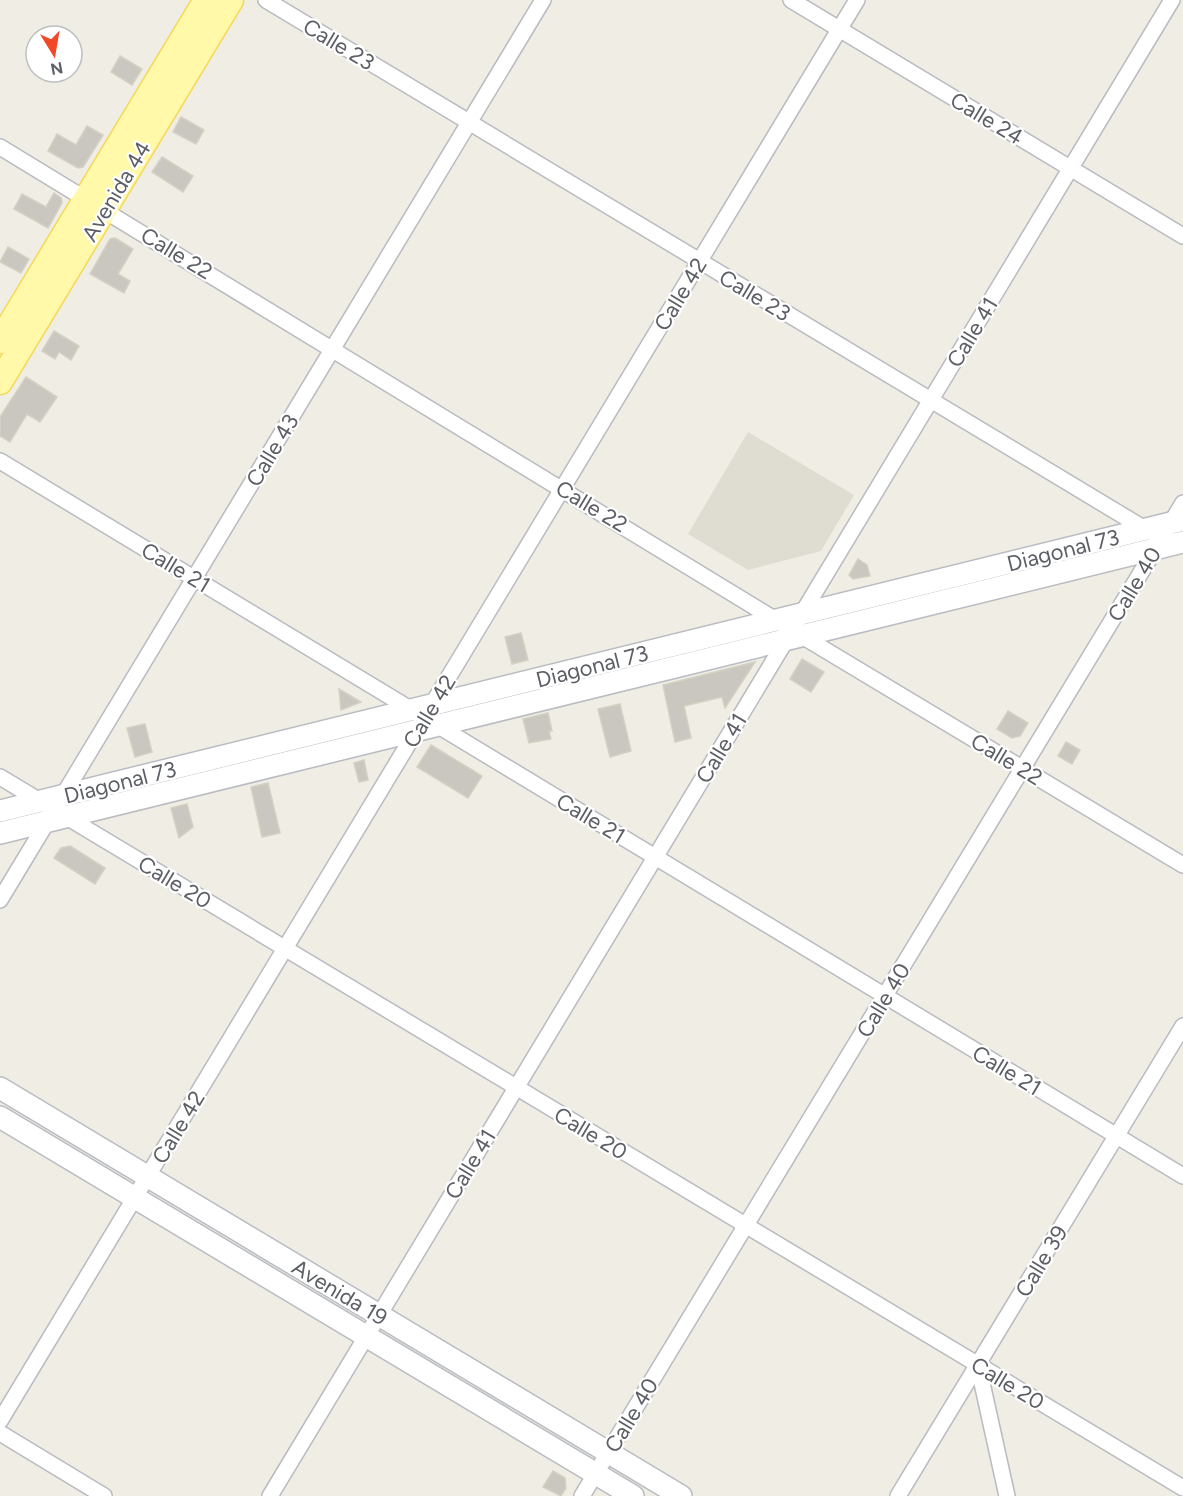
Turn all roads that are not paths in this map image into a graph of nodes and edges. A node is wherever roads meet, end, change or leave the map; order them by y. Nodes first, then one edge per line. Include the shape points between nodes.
1 (206, 0) edge
2 (231, 0) edge
3 (266, 0) edge
4 (543, 0) edge
5 (791, 0) edge
6 (857, 0) edge
7 (1172, 0) edge
8 (840, 29) junction
9 (469, 122) junction
10 (0, 147) edge
11 (1071, 168) junction
12 (95, 204) junction
13 (1183, 236) edge
14 (700, 261) junction
15 (0, 340) edge
16 (333, 348) junction
17 (0, 381) edge
18 (931, 400) junction
19 (0, 461) edge
20 (563, 488) junction
21 (1183, 503) edge
22 (1169, 537) edge
23 (195, 579) junction
24 (792, 628) junction
25 (425, 718) junction
26 (1023, 768) junction
27 (0, 777) edge
28 (54, 809) junction
29 (0, 811) edge
30 (0, 832) edge
31 (655, 857) junction
32 (1183, 865) edge
33 (0, 900) edge
34 (285, 949) junction
35 (885, 996) junction
36 (1183, 1026) edge
37 (0, 1088) edge
38 (516, 1088) junction
39 (0, 1117) edge
40 (1116, 1136) junction
41 (1183, 1176) edge
42 (147, 1177) junction
43 (135, 1197) junction
44 (746, 1226) junction
45 (379, 1315) junction
46 (366, 1336) junction
47 (978, 1365) junction
48 (0, 1421) edge
49 (0, 1433) edge
50 (608, 1453) junction
51 (596, 1474) junction
52 (1183, 1488) edge
53 (104, 1496) edge
54 (270, 1496) edge
55 (582, 1496) edge
56 (633, 1496) edge
57 (681, 1496) edge
58 (898, 1496) edge
59 (1007, 1496) edge

1 - 12 main road, Avenida 44
2 - 12 main road, Avenida 44
3 - 9 street, Calle 23
4 - 9 street, Calle 43
5 - 8 street, Calle 24
6 - 8 street, Calle 42
7 - 11 street, Calle 41
8 - 11 street, Calle 24
8 - 14 street, Calle 42
9 - 14 street, Calle 23
9 - 16 street, Calle 43
10 - 12 street, Calle 22
11 - 13 street, Calle 24
11 - 18 street, Calle 41
12 - 15 main road, Avenida 44
12 - 16 street, Calle 22
12 - 17 main road, Avenida 44
14 - 18 street, Calle 23
14 - 20 street, Calle 42
16 - 20 street, Calle 22
16 - 23 street, Calle 43
18 - 22 street, Calle 23
18 - 24 street, Calle 41
19 - 23 street, Calle 21
20 - 24 street, Calle 22
20 - 25 street, Calle 42
21 - 22 street, Calle 40
22 - 24 main road, Diagonal 73
22 - 26 street, Calle 40
23 - 25 street, Calle 21
23 - 28 street, Calle 43
24 - 25 main road, Diagonal 73
24 - 26 street, Calle 22
24 - 31 street, Calle 41
25 - 28 main road, Diagonal 73
25 - 31 street, Calle 21
25 - 34 street, Calle 42
26 - 32 street, Calle 22
26 - 35 street, Calle 40
27 - 28 street, Calle 20
28 - 29 main road, Diagonal 73
28 - 30 main road, Diagonal 73
28 - 33 street, Calle 43
28 - 34 street, Calle 20
31 - 35 street, Calle 21
31 - 38 street, Calle 41
34 - 38 street, Calle 20
34 - 42 street, Calle 42
35 - 40 street, Calle 21
35 - 44 street, Calle 40
36 - 40 street, Calle 39
37 - 42 main road, Avenida 19
38 - 44 street, Calle 20
38 - 45 street, Calle 41
39 - 43 main road, Avenida 19
40 - 41 street, Calle 21
40 - 47 street, Calle 39
42 - 43 street, Calle 42
42 - 45 main road, Avenida 19
43 - 46 main road, Avenida 19
43 - 48 street, Calle 42
44 - 47 street, Calle 20
44 - 50 street, Calle 40
45 - 46 street, Calle 41
45 - 50 main road, Avenida 19
46 - 51 main road, Avenida 19
46 - 54 street, Calle 41
47 - 52 street, Calle 20
47 - 58 street, Calle 39
47 - 59 street
49 - 53 street
50 - 51 street, Calle 40
50 - 57 main road, Avenida 19
51 - 55 street, Calle 40
51 - 56 main road, Avenida 19

